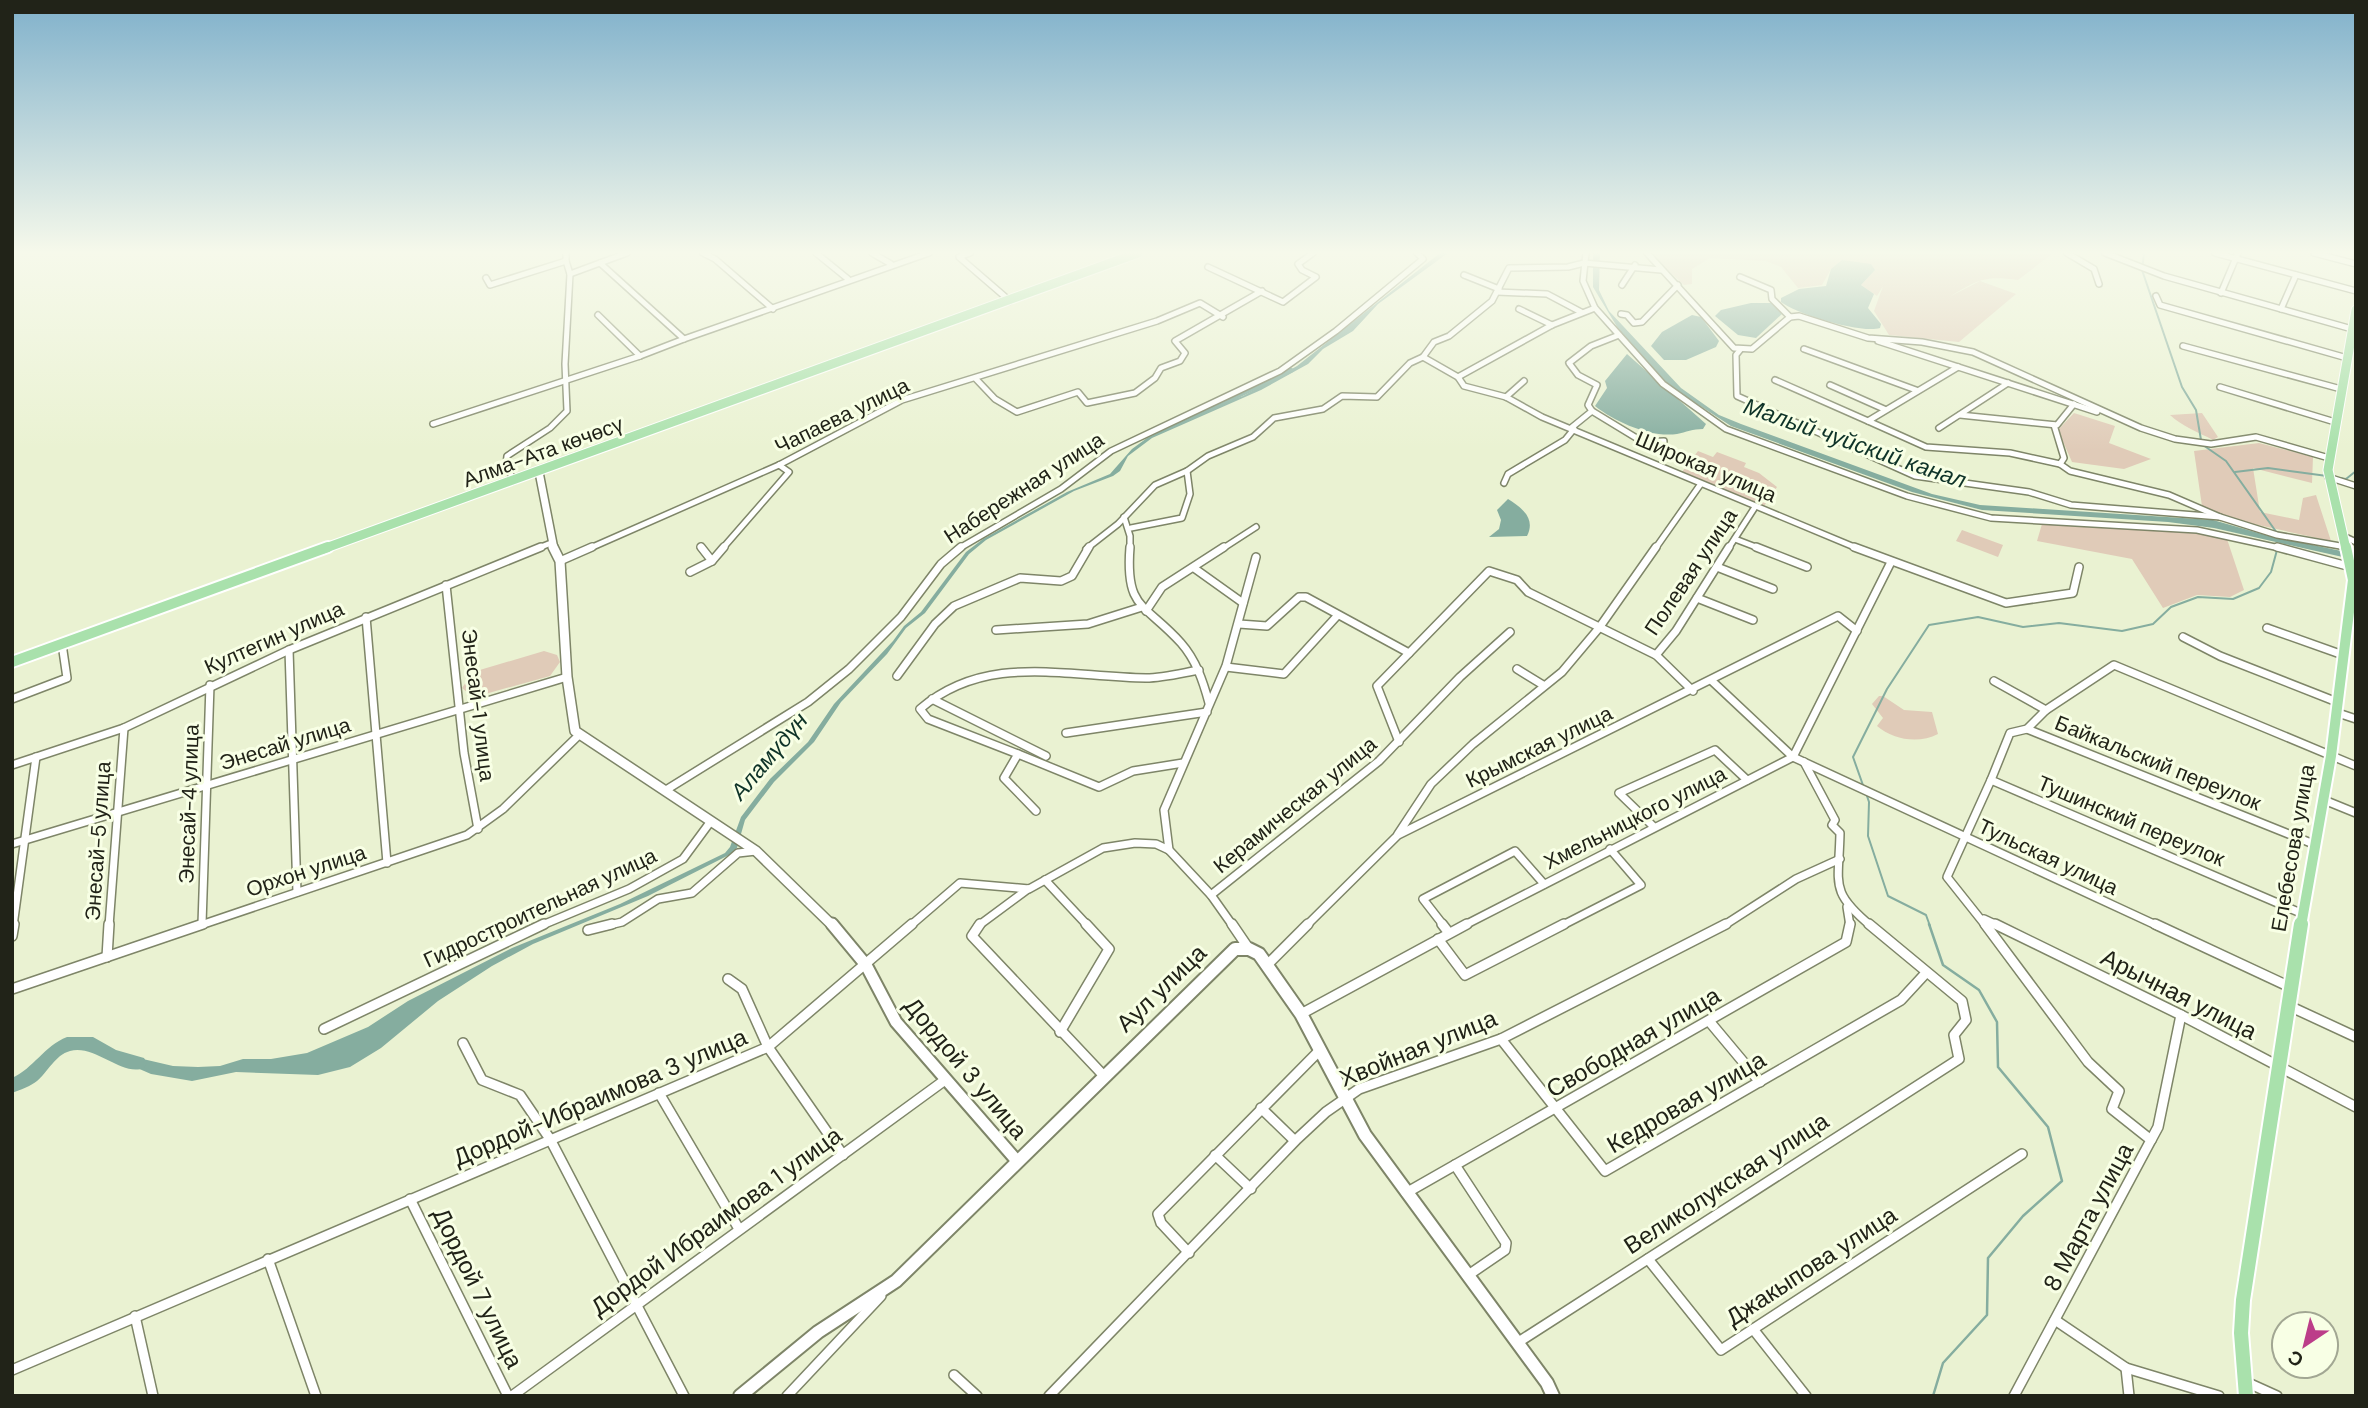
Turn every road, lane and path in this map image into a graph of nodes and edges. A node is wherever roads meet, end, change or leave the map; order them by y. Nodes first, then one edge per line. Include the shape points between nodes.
1 (568, 319) edge
2 (602, 319) edge
3 (662, 319) edge
4 (743, 319) edge
5 (961, 319) edge
6 (1162, 319) edge
7 (1220, 319) edge
8 (1351, 319) edge
9 (1471, 319) edge
10 (1539, 319) edge
11 (1566, 319) edge
12 (1605, 319) edge
13 (1630, 319) edge
14 (1645, 319) edge
15 (1707, 319) edge
16 (1788, 319) edge
17 (1807, 319) edge
18 (2208, 319) edge
19 (2313, 319) edge
20 (1552, 325) junction
21 (2353, 331) edge
22 (1619, 335) junction
23 (684, 338) junction
24 (1868, 338) junction
25 (2183, 346) dead end
26 (1804, 349) dead end
27 (1740, 350) junction
28 (640, 356) junction
29 (1423, 358) junction
30 (2347, 358) junction
31 (1958, 367) junction
32 (1458, 377) junction
33 (976, 379) junction
34 (1524, 380) dead end
35 (1775, 380) dead end
36 (566, 382) junction
37 (2008, 383) junction
38 (1830, 384) dead end
39 (2220, 387) dead end
40 (2341, 389) junction
41 (1916, 390) junction
42 (1506, 397) junction
43 (2074, 404) junction
44 (1884, 409) junction
45 (1592, 411) junction
46 (1960, 415) junction
47 (1868, 421) junction
48 (2335, 422) junction
49 (433, 424) dead end
50 (2054, 425) junction
51 (1572, 428) junction
52 (1939, 428) dead end
53 (2141, 428) junction
54 (1664, 442) dead end
55 (2329, 458) junction
56 (2060, 464) junction
57 (779, 465) junction
58 (1188, 471) junction
59 (539, 472) junction
60 (2328, 477) junction
61 (514, 481) junction
62 (1504, 483) dead end
63 (1700, 485) junction
64 (2356, 486) edge
65 (1755, 507) junction
66 (1124, 517) junction
67 (2220, 517) junction
68 (1256, 527) dead end
69 (1131, 528) junction
70 (2343, 536) junction
71 (1735, 539) junction
72 (2356, 542) edge
73 (551, 543) junction
74 (701, 547) dead end
75 (2346, 548) junction
76 (1256, 556) dead end
77 (560, 561) junction
78 (712, 561) junction
79 (1891, 562) junction
80 (1717, 567) junction
81 (1807, 567) dead end
82 (2079, 567) dead end
83 (2352, 567) edge
84 (1194, 568) junction
85 (690, 572) dead end
86 (446, 585) junction
87 (1773, 589) dead end
88 (1697, 598) junction
89 (1242, 603) junction
90 (1144, 609) junction
91 (1337, 616) junction
92 (366, 617) junction
93 (1754, 620) dead end
94 (1239, 624) junction
95 (1600, 628) junction
96 (2267, 628) dead end
97 (996, 630) dead end
98 (1857, 631) junction
99 (1510, 632) dead end
100 (2183, 637) dead end
101 (62, 644) junction
102 (289, 650) junction
103 (1409, 653) junction
104 (1656, 655) junction
105 (2343, 655) junction
106 (12, 662) edge
107 (1226, 667) junction
108 (1517, 669) dead end
109 (1199, 670) junction
110 (897, 676) dead end
111 (567, 677) junction
112 (1712, 681) junction
113 (1994, 681) dead end
114 (210, 685) junction
115 (1543, 685) junction
116 (1693, 691) junction
117 (12, 699) edge
118 (932, 699) junction
119 (2336, 707) junction
120 (1208, 708) junction
121 (460, 709) junction
122 (2046, 710) junction
123 (2356, 719) edge
124 (124, 728) junction
125 (2027, 729) junction
126 (1066, 733) dead end
127 (377, 734) junction
128 (579, 734) junction
129 (1399, 742) junction
130 (1018, 754) junction
131 (2331, 756) junction
132 (36, 757) junction
133 (1046, 757) dead end
134 (1793, 757) junction
135 (293, 760) junction
136 (1804, 762) junction
137 (1183, 764) junction
138 (12, 765) edge
139 (2356, 766) edge
140 (1991, 779) junction
141 (1747, 780) junction
142 (208, 785) junction
143 (666, 790) junction
144 (2324, 800) junction
145 (1036, 811) dead end
146 (118, 812) junction
147 (2356, 813) edge
148 (711, 821) junction
149 (1654, 827) junction
150 (478, 829) junction
151 (1398, 835) junction
152 (1965, 838) junction
153 (26, 840) junction
154 (12, 844) edge
155 (2316, 845) junction
156 (1610, 849) junction
157 (755, 850) junction
158 (1169, 850) junction
159 (1840, 859) junction
160 (387, 863) junction
161 (1045, 880) junction
162 (1544, 884) junction
163 (1029, 889) junction
164 (297, 892) junction
165 (1212, 895) junction
166 (1847, 906) junction
167 (2303, 914) junction
168 (1984, 919) junction
169 (202, 923) junction
170 (588, 930) dead end
171 (1449, 933) junction
172 (12, 936) edge
173 (1438, 939) junction
174 (1249, 948) junction
175 (107, 957) junction
176 (866, 965) junction
177 (1267, 965) junction
178 (1925, 974) junction
179 (727, 979) dead end
180 (2290, 987) junction
181 (12, 989) edge
182 (2287, 1005) junction
183 (1301, 1014) junction
184 (2181, 1015) junction
185 (1709, 1021) junction
186 (324, 1029) dead end
187 (1060, 1032) junction
188 (2356, 1037) edge
189 (1501, 1039) junction
190 (463, 1044) dead end
191 (768, 1047) junction
192 (1319, 1051) junction
193 (2277, 1065) junction
194 (1104, 1076) junction
195 (945, 1080) junction
196 (1759, 1082) junction
197 (659, 1093) junction
198 (1344, 1097) junction
199 (2356, 1107) edge
200 (1261, 1108) junction
201 (1554, 1109) junction
202 (550, 1139) junction
203 (1294, 1140) junction
204 (2151, 1140) junction
205 (2022, 1154) dead end
206 (843, 1155) junction
207 (1215, 1155) junction
208 (1017, 1161) junction
209 (1455, 1165) junction
210 (1251, 1189) junction
211 (1406, 1193) junction
212 (410, 1199) junction
213 (738, 1229) junction
214 (1189, 1253) junction
215 (268, 1259) junction
216 (1648, 1259) junction
217 (1467, 1276) junction
218 (896, 1281) junction
219 (637, 1304) junction
220 (135, 1315) junction
221 (2055, 1320) junction
222 (1753, 1329) junction
223 (1517, 1343) junction
224 (2126, 1368) junction
225 (12, 1370) edge
226 (954, 1375) dead end
227 (2244, 1381) junction
228 (153, 1396) edge
229 (316, 1396) edge
230 (510, 1396) edge
231 (684, 1396) edge
232 (740, 1396) edge
233 (787, 1396) edge
234 (977, 1396) edge
235 (1049, 1396) edge
236 (1553, 1396) edge
237 (1806, 1396) edge
238 (2014, 1396) edge
239 (2129, 1396) edge
240 (2219, 1396) edge
241 (2246, 1396) edge
242 (2277, 1396) edge

1 - 36 street
2 - 28 street
3 - 23 street
4 - 23 street
5 - 59 main road, Алма-Ата көчөсү
6 - 33 street, Чапаева улица
7 - 33 street via 1175,341 1185,353 1181,360 1161,368 1155,379 1135,393 1087,404 1078,392 1017,412 995,399
8 - 143 street, Набережная улица via 1280,371 1111,451 1061,489 958,548 901,617 849,669 808,702
9 - 29 street via 1434,342
10 - 20 street
11 - 20 street
12 - 22 street
13 - 14 street via 1634,323
15 - 27 street via 1729,345
16 - 27 street via 1752,349
17 - 24 street
18 - 30 street
19 - 21 street
20 - 32 street
21 - 30 main road, Елебесова улица
22 - 45 street via 1591,346 1568,366 1597,385 1588,405
22 - 83 street via 1664,384 1726,429 1907,496 1991,518 2197,530
23 - 28 street
24 - 31 street
24 - 53 street via 1973,352
25 - 40 street
26 - 41 street
27 - 67 street via 1737,396 1914,476 2029,492 2071,505
28 - 36 street
29 - 32 street, Широкая улица
29 - 58 street via 1410,362 1377,397 1342,396 1323,409 1274,418 1253,437 1208,456
30 - 40 main road, Елебесова улица
31 - 37 street
31 - 41 street
32 - 42 street, Широкая улица via 1464,386
33 - 57 street, Чапаева улица via 902,400
34 - 42 street
35 - 47 street
36 - 49 street
36 - 61 street via 563,418 507,456
37 - 43 street
37 - 46 street
38 - 44 street
39 - 48 street
40 - 48 main road, Елебесова улица
41 - 44 street
42 - 51 street, Широкая улица
43 - 50 street
43 - 53 street
44 - 47 street
45 - 51 street
45 - 54 street via 1643,442
46 - 50 street
46 - 52 street
47 - 56 street via 1926,447 2010,453
48 - 55 main road, Елебесова улица
50 - 56 street via 2064,458
51 - 62 street via 1565,440 1508,474
51 - 63 street, Широкая улица
53 - 55 street via 2193,443 2256,437
55 - 60 main road, Елебесова улица
56 - 67 street via 2081,477 2169,495
57 - 77 street, Чапаева улица
57 - 78 street via 789,472
58 - 66 street via 1155,485
58 - 69 street via 1192,481 1182,518
59 - 61 main road, Алма-Ата көчөсү
59 - 73 street
60 - 64 street
60 - 70 main road, Елебесова улица
61 - 101 main road, Алма-Ата көчөсү
63 - 65 street, Широкая улица
63 - 95 street
65 - 71 street, Полевая улица
65 - 79 street, Широкая улица
66 - 69 street
66 - 110 street via 1085,550 1072,576 1060,581 1020,578 954,606
67 - 75 street via 2277,535
68 - 84 street
69 - 90 street via 1132,594
70 - 72 street
70 - 75 main road, Елебесова улица
71 - 80 street, Полевая улица
71 - 81 street
73 - 77 street
73 - 86 street, Култегин улица
74 - 78 street
75 - 83 main road, Елебесова улица
76 - 89 street
77 - 111 street
78 - 85 street
79 - 82 street, Широкая улица via 2006,603 2073,593
79 - 98 street
80 - 87 street
80 - 88 street, Полевая улица
83 - 105 main road, Елебесова улица
84 - 89 street
84 - 90 street via 1161,587
86 - 92 street, Култегин улица
86 - 121 street, Энесай-1 улица
88 - 93 street
88 - 104 street, Полевая улица
89 - 94 street
90 - 97 street via 1069,629
90 - 109 street via 1178,639
91 - 94 street via 1299,597 1267,626
91 - 103 street
91 - 107 street via 1283,674
92 - 102 street, Култегин улица
92 - 127 street
94 - 107 street
95 - 103 street, Керамическая улица via 1528,592 1517,580 1489,571
95 - 104 street
95 - 115 street via 1562,672
96 - 105 street
98 - 112 street, Крымская улица via 1838,616
98 - 134 street
99 - 129 street, Керамическая улица
100 - 119 street
101 - 106 main road, Алма-Ата көчөсү
101 - 117 street via 67,678
102 - 114 street, Култегин улица
102 - 135 street
103 - 129 street, Керамическая улица via 1377,686
104 - 116 street
105 - 119 main road, Елебесова улица
107 - 120 street
108 - 115 street
109 - 118 street via 1149,678 1012,670 962,682
109 - 120 street
111 - 121 street, Энесай улица
111 - 128 street via 573,725
112 - 116 street, Крымская улица
112 - 134 street, Тульская улица
113 - 122 street
114 - 124 street, Култегин улица
114 - 142 street, Энесай-4 улица
115 - 151 street via 1431,784
116 - 151 street, Крымская улица
118 - 130 street via 920,709 923,716
118 - 133 street
119 - 123 street
119 - 131 main road, Елебесова улица
120 - 126 street
120 - 137 street
121 - 127 street, Энесай улица
121 - 150 street, Энесай-1 улица
122 - 125 street
122 - 131 street via 2115,664
124 - 132 street, Култегин улица
124 - 146 street, Энесай-5 улица
125 - 140 street via 2010,733
125 - 155 street, Байкальский переулок
127 - 135 street, Энесай улица
127 - 160 street
128 - 143 street
128 - 150 street, Орхон улица
129 - 165 street, Керамическая улица
130 - 137 street via 1099,787 1133,771
130 - 145 street via 1004,778
131 - 139 street
131 - 144 main road, Елебесова улица
132 - 138 street, Култегин улица
132 - 153 street
134 - 136 street, Тульская улица
134 - 141 street, Хмельницкого улица
135 - 142 street, Энесай улица
135 - 164 street
136 - 152 street, Тульская улица
136 - 159 street via 1835,820 1832,825 1840,834
137 - 158 street via 1164,810
140 - 152 street
140 - 167 street, Тушинский переулок
141 - 149 street, Хмельницкого улица
141 - 149 street via 1715,750 1619,793
142 - 146 street, Энесай улица
142 - 169 street, Энесай-4 улица
143 - 148 street
144 - 147 street
144 - 155 main road, Елебесова улица
146 - 153 street, Энесай улица
146 - 175 street, Энесай-5 улица
148 - 157 street, Дордой 3 улица
148 - 186 street, Гидростроительная улица via 684,859 629,889 516,936
149 - 156 street, Хмельницкого улица
150 - 160 street, Орхон улица
151 - 177 street, Крымская улица
152 - 168 street, 8 Марта улица via 1947,877 1958,895
152 - 180 street, Тульская улица
153 - 154 street, Энесай улица
153 - 172 street
155 - 167 main road, Елебесова улица
156 - 162 street, Хмельницкого улица
156 - 173 street via 1641,885 1600,908 1465,975
157 - 170 street via 738,853 692,893 658,900 622,922
157 - 176 street, Дордой 3 улица via 819,909
158 - 161 street via 1135,843 1103,848
158 - 165 street
159 - 166 street via 1839,893
159 - 189 street, Хвойная улица via 1796,879 1720,928
160 - 164 street, Орхон улица
161 - 163 street
161 - 187 street via 1109,949
162 - 171 street, Хмельницкого улица
162 - 171 street via 1515,850 1423,899
163 - 176 street, Дордой-Ибраимова 3 улица via 960,883
163 - 187 street via 974,929 972,936
164 - 169 street, Орхон улица
165 - 174 street
166 - 178 street
166 - 185 street, Свободная улица via 1851,922 1846,942
167 - 180 main road, Елебесова улица
168 - 184 street, Арычная улица
168 - 204 street, 8 Марта улица via 1988,931 2071,1041 2119,1091 2112,1109
169 - 175 street, Орхон улица
171 - 173 street, Хмельницкого улица
173 - 183 street, Хмельницкого улица
174 - 177 main road
174 - 194 main road, Аул улица via 1231,951
175 - 181 street, Орхон улица
176 - 191 street, Дордой-Ибраимова 3 улица
176 - 195 street, Дордой 3 улица via 896,1021
177 - 183 main road
178 - 196 street, Кедровая улица via 1901,1000
178 - 216 street, Великолукская улица via 1962,1001 1965,1020 1954,1035 1959,1059
179 - 191 street via 742,989
180 - 182 main road, Елебесова улица
182 - 188 street
182 - 193 main road, Елебесова улица
183 - 192 main road
184 - 193 street, Арычная улица
184 - 204 street via 2158,1127
185 - 196 street
185 - 201 street, Свободная улица
187 - 194 street
189 - 198 street, Хвойная улица
189 - 201 street, Кедровая улица
190 - 202 street via 482,1080 520,1095
191 - 197 street, Дордой-Ибраимова 3 улица
191 - 206 street
192 - 198 main road
192 - 200 street
193 - 199 street, Арычная улица
193 - 227 main road, Елебесова улица via 2243,1300
194 - 208 main road, Аул улица
195 - 206 street, Дордой Ибраимова 1 улица
195 - 208 street, Дордой 3 улица
196 - 201 street, Кедровая улица via 1605,1171
197 - 202 street, Дордой-Ибраимова 3 улица
197 - 213 street
198 - 203 street, Хвойная улица
198 - 211 main road
200 - 203 street
200 - 207 street
201 - 209 street, Свободная улица
202 - 212 street, Дордой-Ибраимова 3 улица
202 - 219 street
203 - 210 street, Хвойная улица
204 - 221 street, 8 Марта улица
205 - 222 street, Джакыпова улица
206 - 213 street, Дордой Ибраимова 1 улица
207 - 210 street
207 - 214 street via 1158,1214
208 - 218 main road, Аул улица
209 - 211 street, Свободная улица
209 - 217 street via 1506,1242 1505,1250
210 - 214 street, Хвойная улица
211 - 217 main road
212 - 215 street, Дордой-Ибраимова 3 улица
212 - 230 street, Дордой 7 улица
213 - 219 street, Дордой Ибраимова 1 улица
214 - 235 street, Хвойная улица
215 - 220 street, Дордой-Ибраимова 3 улица
215 - 229 street
216 - 222 street, Джакыпова улица via 1721,1350
216 - 223 street, Великолукская улица
217 - 223 main road
218 - 232 main road via 818,1332
218 - 233 street, Аул улица
219 - 230 street, Дордой Ибраимова 1 улица
219 - 231 street
220 - 225 street, Дордой-Ибраимова 3 улица
220 - 228 street
221 - 224 street
221 - 238 street, 8 Марта улица
222 - 237 street
223 - 236 main road
224 - 239 street
224 - 240 street
226 - 234 street
227 - 241 main road, Елебесова улица
227 - 242 street

